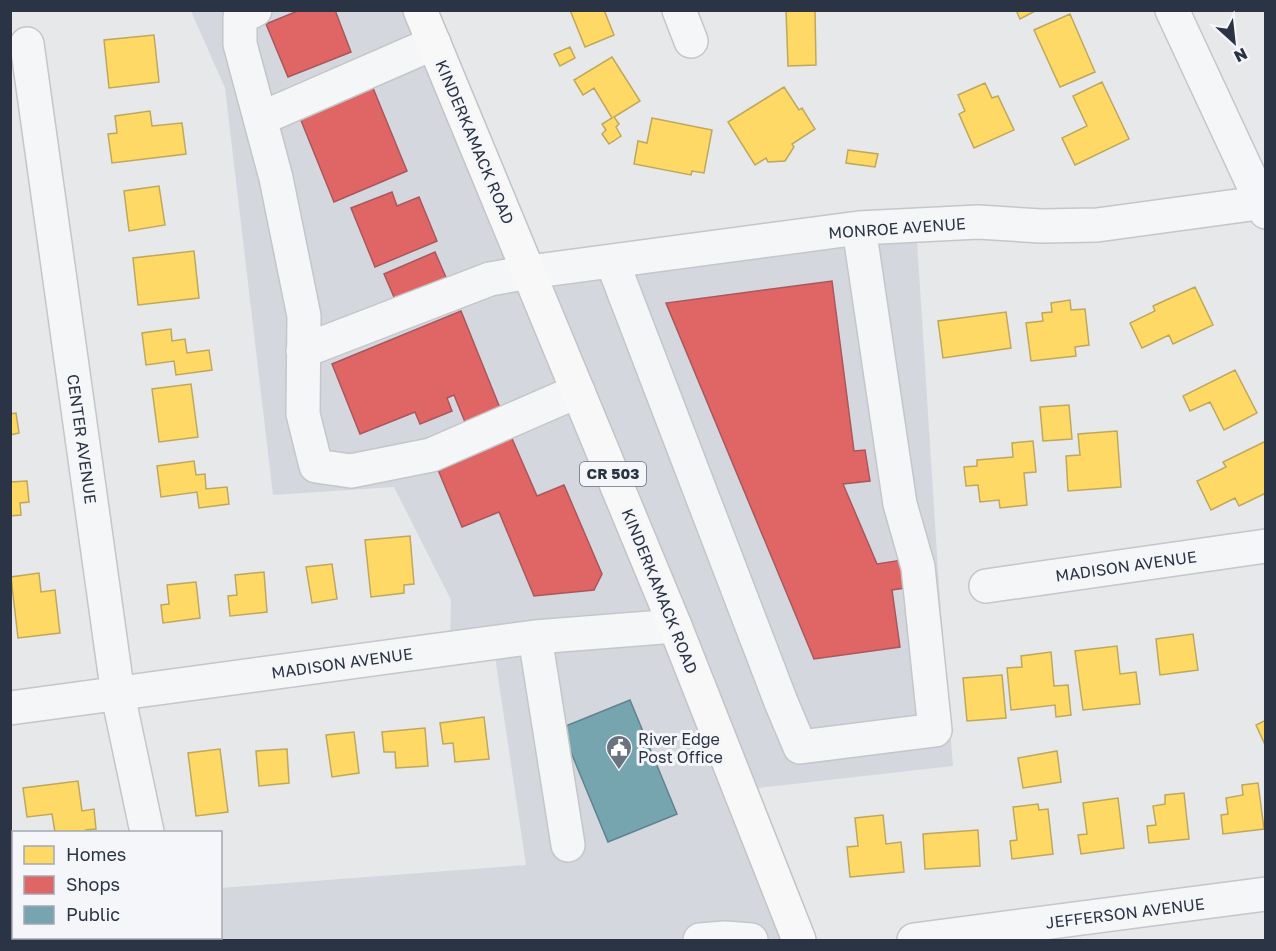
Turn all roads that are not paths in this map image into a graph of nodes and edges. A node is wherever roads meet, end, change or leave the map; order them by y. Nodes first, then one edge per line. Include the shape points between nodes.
1 (255, 10) edge
2 (420, 10) edge
3 (679, 10) edge
4 (1172, 10) edge
5 (691, 41) dead end
6 (434, 43) junction
7 (27, 44) dead end
8 (260, 119) junction
9 (1264, 205) edge
10 (859, 228) junction
11 (612, 261) junction
12 (529, 272) junction
13 (303, 351) junction
14 (578, 391) junction
15 (1266, 546) edge
16 (986, 585) dead end
17 (675, 626) junction
18 (535, 637) junction
19 (118, 695) junction
20 (10, 708) edge
21 (147, 831) edge
22 (568, 845) dead end
23 (1266, 894) edge
24 (700, 940) edge
25 (751, 940) edge
26 (799, 940) edge
27 (914, 940) edge

1 - 8 street via 240,17 240,44
2 - 6 main road, KINDERKAMACK ROAD / CR 503
3 - 5 street
4 - 9 street
6 - 8 street
6 - 12 main road, KINDERKAMACK ROAD / CR 503
7 - 19 street, CENTER AVENUE
8 - 13 street via 304,316
9 - 10 street, MONROE AVENUE via 1097,225 978,222
10 - 11 street, MONROE AVENUE
10 - 11 street via 900,504 918,567 935,730 800,747
11 - 12 street, MONROE AVENUE
12 - 13 street, MONROE AVENUE via 490,279
12 - 14 main road, KINDERKAMACK ROAD / CR 503
13 - 14 street via 303,414 316,466 351,471 431,455
14 - 17 main road, KINDERKAMACK ROAD / CR 503
15 - 16 street, MADISON AVENUE
17 - 18 street, MADISON AVENUE
17 - 26 main road, KINDERKAMACK ROAD / CR 503
18 - 19 street, MADISON AVENUE
18 - 22 street
19 - 20 street, MADISON AVENUE
19 - 21 street, CENTER AVENUE
23 - 27 street, JEFFERSON AVENUE
24 - 25 street

